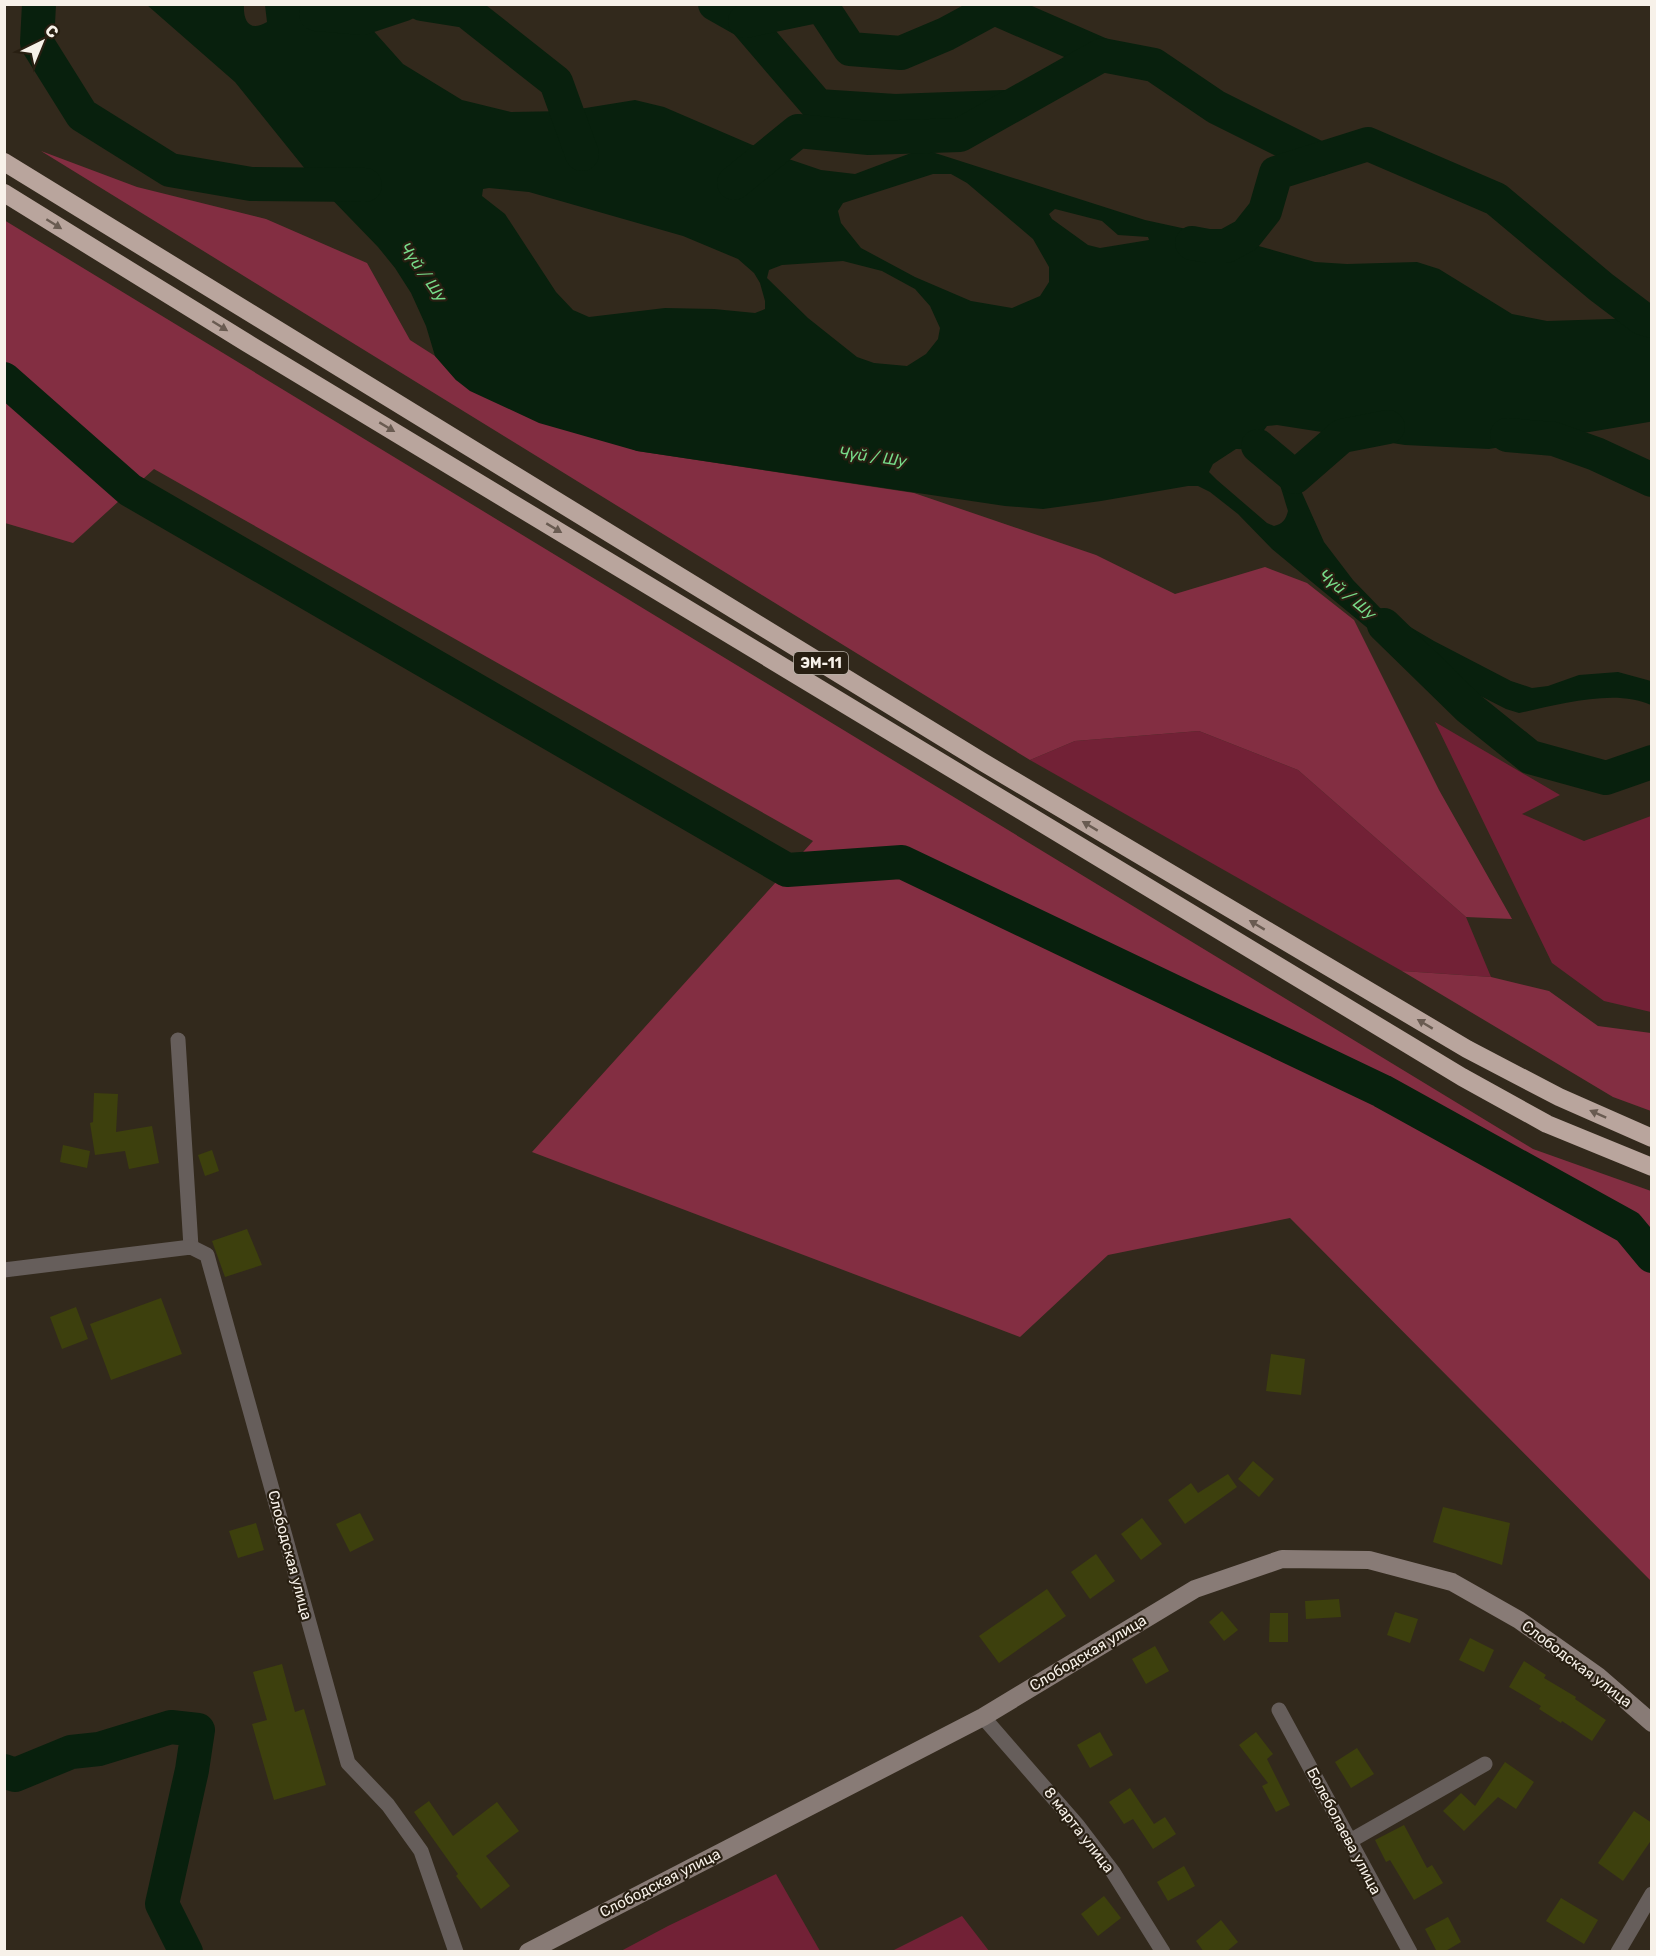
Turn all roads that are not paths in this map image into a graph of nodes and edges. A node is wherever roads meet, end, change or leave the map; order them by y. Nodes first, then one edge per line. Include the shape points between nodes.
1 (4, 162) edge
2 (4, 193) edge
3 (178, 1040) dead end
4 (1652, 1138) edge
5 (1652, 1167) edge
6 (191, 1247) junction
7 (4, 1270) edge
8 (1279, 1710) dead end
9 (983, 1717) junction
10 (1652, 1723) edge
11 (1485, 1764) dead end
12 (1350, 1841) junction
13 (1652, 1894) edge
14 (456, 1952) edge
15 (528, 1952) edge
16 (1163, 1952) edge
17 (1410, 1952) edge
18 (1618, 1952) edge

4 -> 1 highway, ЭМ-11 via 1559,1097 1467,1049 991,767
2 -> 5 highway, ЭМ-11 via 1462,1077 1547,1124
3 - 6 street
6 - 7 street
6 - 14 street, Слободская улица via 207,1255 348,1763 388,1805 421,1851
8 - 12 street, Болеболаева улица
9 - 10 street, Слободская улица via 1195,1589 1282,1559 1369,1560 1452,1582 1519,1620 1598,1676
9 - 15 street, Слободская улица
9 - 16 street, 8 марта улица via 1078,1826 1113,1872
11 - 12 street
12 - 17 street, Болеболаева улица
13 - 18 street

